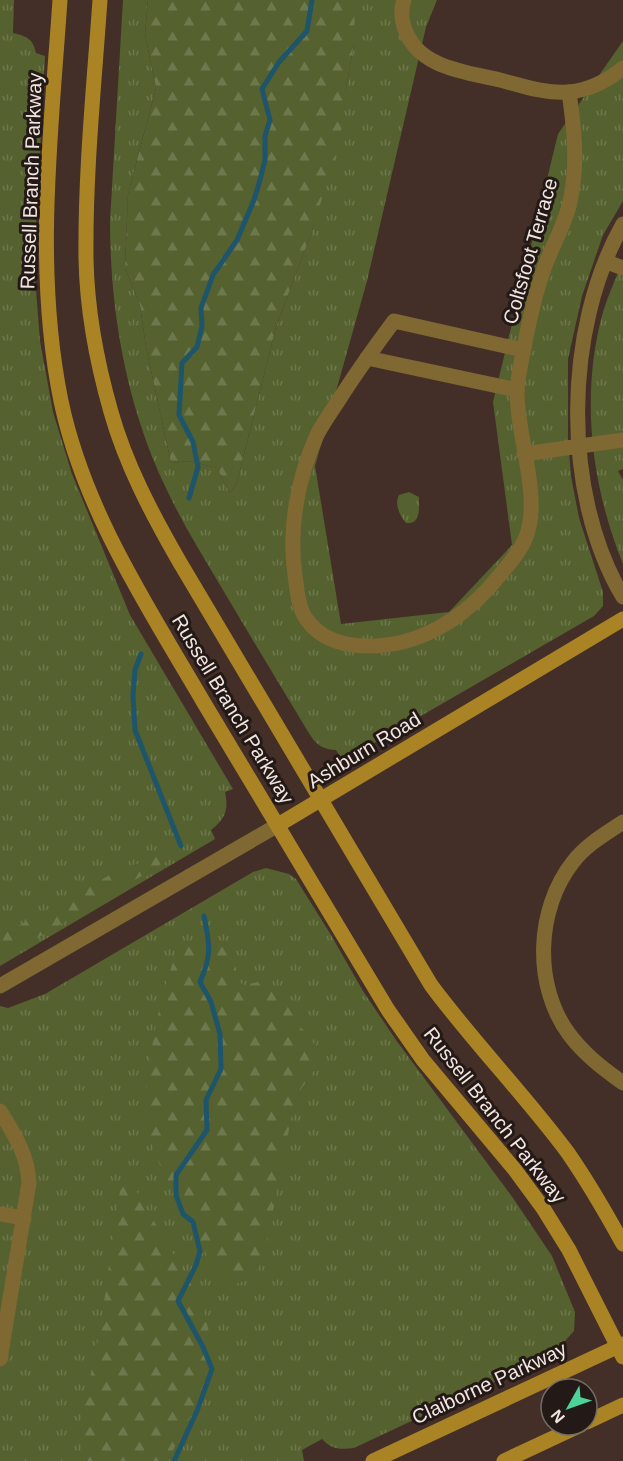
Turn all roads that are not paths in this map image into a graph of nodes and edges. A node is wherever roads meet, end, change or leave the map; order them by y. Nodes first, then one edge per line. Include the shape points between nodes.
1 (60, 0) edge
2 (100, 0) edge
3 (404, 0) edge
4 (623, 68) edge
5 (569, 92) junction
6 (623, 224) edge
7 (607, 262) junction
8 (623, 268) edge
9 (524, 350) junction
10 (367, 358) junction
11 (518, 390) junction
12 (623, 440) edge
13 (580, 446) junction
14 (524, 454) junction
15 (623, 597) edge
16 (623, 620) edge
17 (321, 800) junction
18 (623, 822) edge
19 (278, 825) junction
20 (0, 986) edge
21 (623, 1083) edge
22 (0, 1111) edge
23 (0, 1214) edge
24 (24, 1218) junction
25 (623, 1244) edge
26 (5, 1302) edge
27 (621, 1349) edge
28 (0, 1359) edge
29 (623, 1405) edge
30 (599, 1416) edge
31 (555, 1437) edge
32 (373, 1461) edge
33 (504, 1461) edge

1 - 19 main road, Russell Branch Parkway via 46,239 52,350 62,403 81,468 123,563
2 - 17 main road, Russell Branch Parkway via 86,259 92,323 112,414 161,530
3 - 5 street via 402,21 406,35 428,58 449,68 538,90
4 - 5 street via 604,81
5 - 9 street, Coltsfoot Terrace via 576,160 571,200 534,299
6 - 7 street
7 - 8 street
7 - 13 street via 598,281 582,344 577,393
9 - 10 street, Coltsfoot Terrace via 394,321
9 - 11 street, Coltsfoot Terrace
10 - 11 street
10 - 14 street, Coltsfoot Terrace via 317,435 297,501 293,565 299,604 307,621 333,641 387,645 441,627 471,607 512,560 525,538 531,519 531,498
11 - 14 street, Coltsfoot Terrace
12 - 13 street
13 - 14 street
13 - 15 street via 584,483 600,546
16 - 17 main road, Ashburn Road
17 - 19 main road, Ashburn Road
17 - 25 main road, Russell Branch Parkway via 431,985 567,1152
18 - 21 street via 573,862 551,898 544,930 543,967 554,1006 568,1033 593,1061
19 - 20 street, Ashburn Road
19 - 27 main road, Russell Branch Parkway via 388,1010 423,1060 543,1208
22 - 24 street via 27,1162 29,1183
23 - 24 street
24 - 26 street
26 - 28 street
27 - 32 main road, Claiborne Parkway
29 - 30 main road
31 - 33 main road

